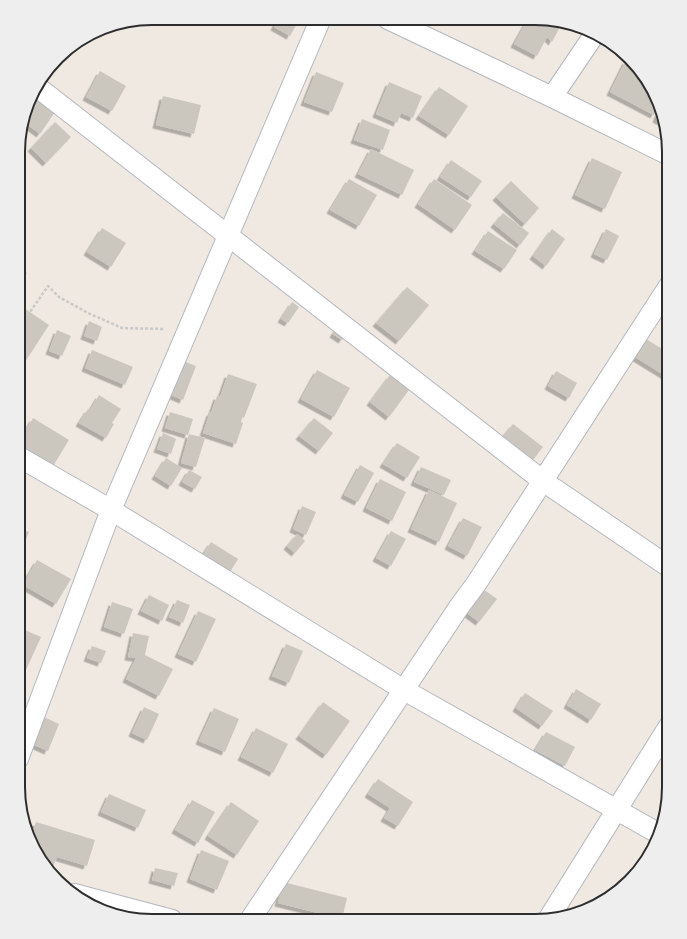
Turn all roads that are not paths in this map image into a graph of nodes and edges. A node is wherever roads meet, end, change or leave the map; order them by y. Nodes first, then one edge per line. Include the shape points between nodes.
1 (318, 25) edge
2 (401, 25) edge
3 (591, 39) edge
4 (41, 90) edge
5 (552, 97) junction
6 (662, 152) edge
7 (228, 236) junction
8 (662, 297) edge
9 (25, 460) edge
10 (543, 481) junction
11 (111, 510) junction
12 (662, 563) edge
13 (404, 690) junction
14 (662, 737) edge
15 (25, 740) edge
16 (616, 810) junction
17 (654, 831) edge
18 (94, 899) edge
19 (551, 913) edge
20 (149, 914) edge
21 (254, 914) edge

1 - 7 street
2 - 5 street
3 - 5 street
4 - 7 street
5 - 6 street
7 - 10 street
7 - 11 street
8 - 10 street
9 - 11 street
10 - 12 street
10 - 13 street
11 - 13 street
11 - 15 street
13 - 16 street
13 - 21 street
14 - 16 street
16 - 17 street
16 - 19 street
18 - 20 street

